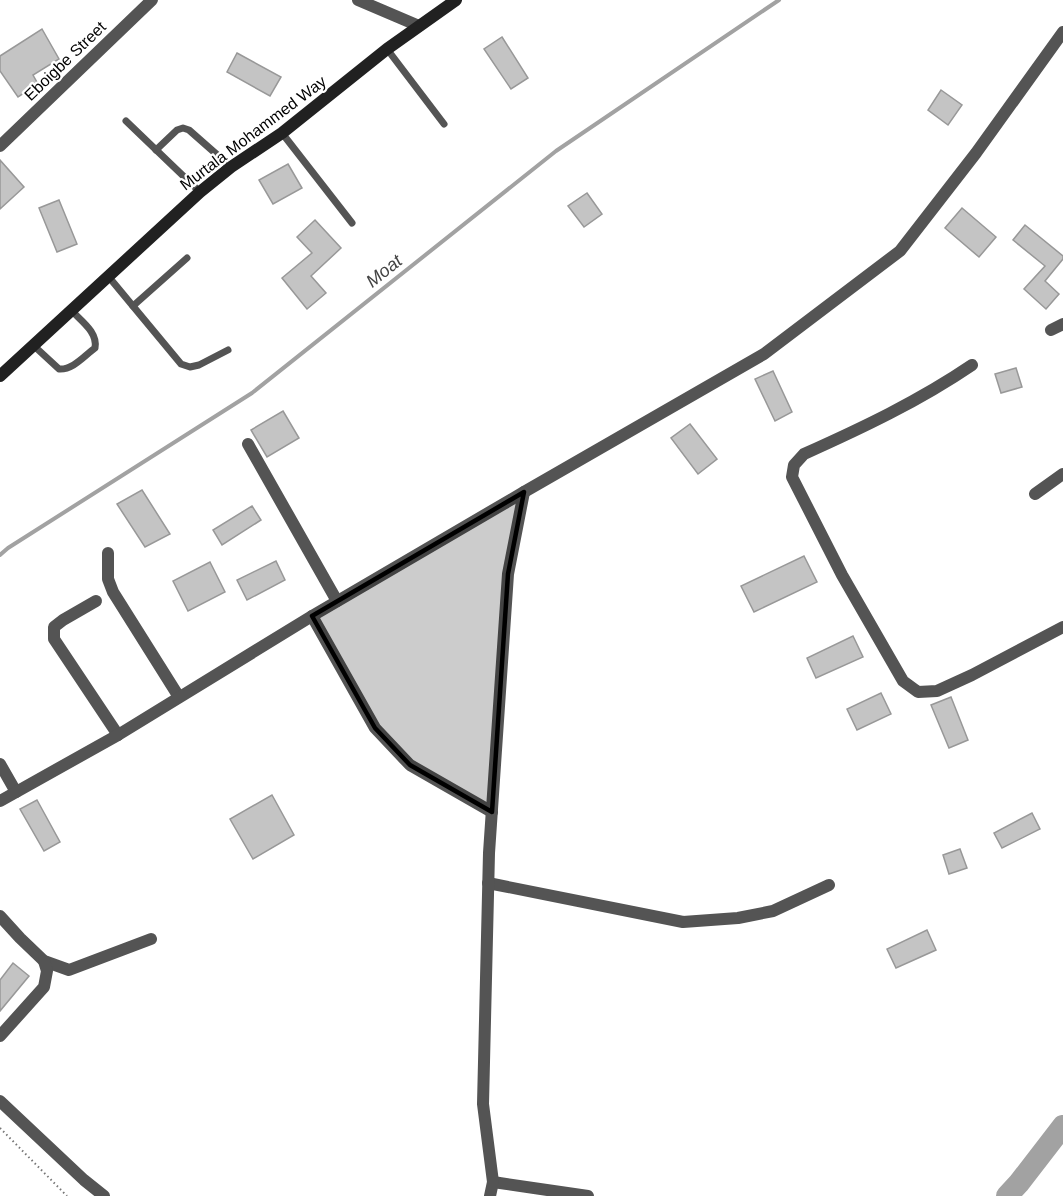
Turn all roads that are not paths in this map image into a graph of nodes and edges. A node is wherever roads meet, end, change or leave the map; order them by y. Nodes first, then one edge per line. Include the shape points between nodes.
1 (152, 0) edge
2 (358, 0) edge
3 (456, 0) edge
4 (419, 26) junction
5 (1063, 32) edge
6 (387, 49) junction
7 (126, 121) dead end
8 (444, 124) dead end
9 (282, 133) junction
10 (0, 146) edge
11 (156, 150) junction
12 (231, 166) junction
13 (200, 192) junction
14 (352, 224) dead end
15 (187, 258) dead end
16 (108, 276) junction
17 (133, 306) junction
18 (70, 310) junction
19 (33, 345) junction
20 (228, 350) dead end
21 (972, 365) dead end
22 (0, 376) edge
23 (248, 444) dead end
24 (1063, 474) edge
25 (524, 492) junction
26 (1035, 494) dead end
27 (108, 553) dead end
28 (96, 601) dead end
29 (337, 601) junction
30 (312, 616) junction
31 (1063, 627) edge
32 (179, 697) junction
33 (118, 735) junction
34 (0, 764) edge
35 (16, 792) junction
36 (0, 801) edge
37 (492, 812) junction
38 (488, 883) junction
39 (829, 885) dead end
40 (0, 916) edge
41 (151, 939) dead end
42 (44, 961) junction
43 (0, 1036) edge
44 (0, 1101) edge
45 (493, 1182) junction
46 (104, 1196) edge
47 (490, 1196) edge
48 (588, 1196) edge

1 - 10 street, Eboigbe Street
2 - 4 street
3 - 4 street, Murtala Mohammed Way
4 - 6 street, Murtala Mohammed Way
5 - 25 street via 900,251 764,354
6 - 8 lane
6 - 9 street, Murtala Mohammed Way
7 - 11 lane
9 - 12 street, Murtala Mohammed Way
9 - 14 lane
11 - 12 lane via 183,128
11 - 13 lane
12 - 13 street, Murtala Mohammed Way
13 - 16 street, Murtala Mohammed Way
15 - 17 lane
16 - 17 lane
16 - 18 street, Murtala Mohammed Way
17 - 20 lane via 181,364 199,365
18 - 19 street, Murtala Mohammed Way
18 - 19 lane via 94,335 95,348 66,370 59,369
19 - 22 street, Murtala Mohammed Way
21 - 31 street via 914,402 804,454 794,465 792,477 903,681 918,692 937,691 964,679
23 - 29 street
24 - 26 street
25 - 29 street
25 - 37 street via 508,574
27 - 32 street via 108,579 113,592
28 - 33 street via 54,627 54,639
29 - 30 street
30 - 32 street
30 - 37 street via 375,728 410,765
32 - 33 street
33 - 35 street
34 - 35 street
35 - 36 street
37 - 38 street
38 - 39 street via 683,922 773,911
38 - 45 street via 483,1104
40 - 42 street
41 - 42 street via 69,970
42 - 43 street via 48,971 44,987
44 - 46 street
45 - 47 street
45 - 48 street

